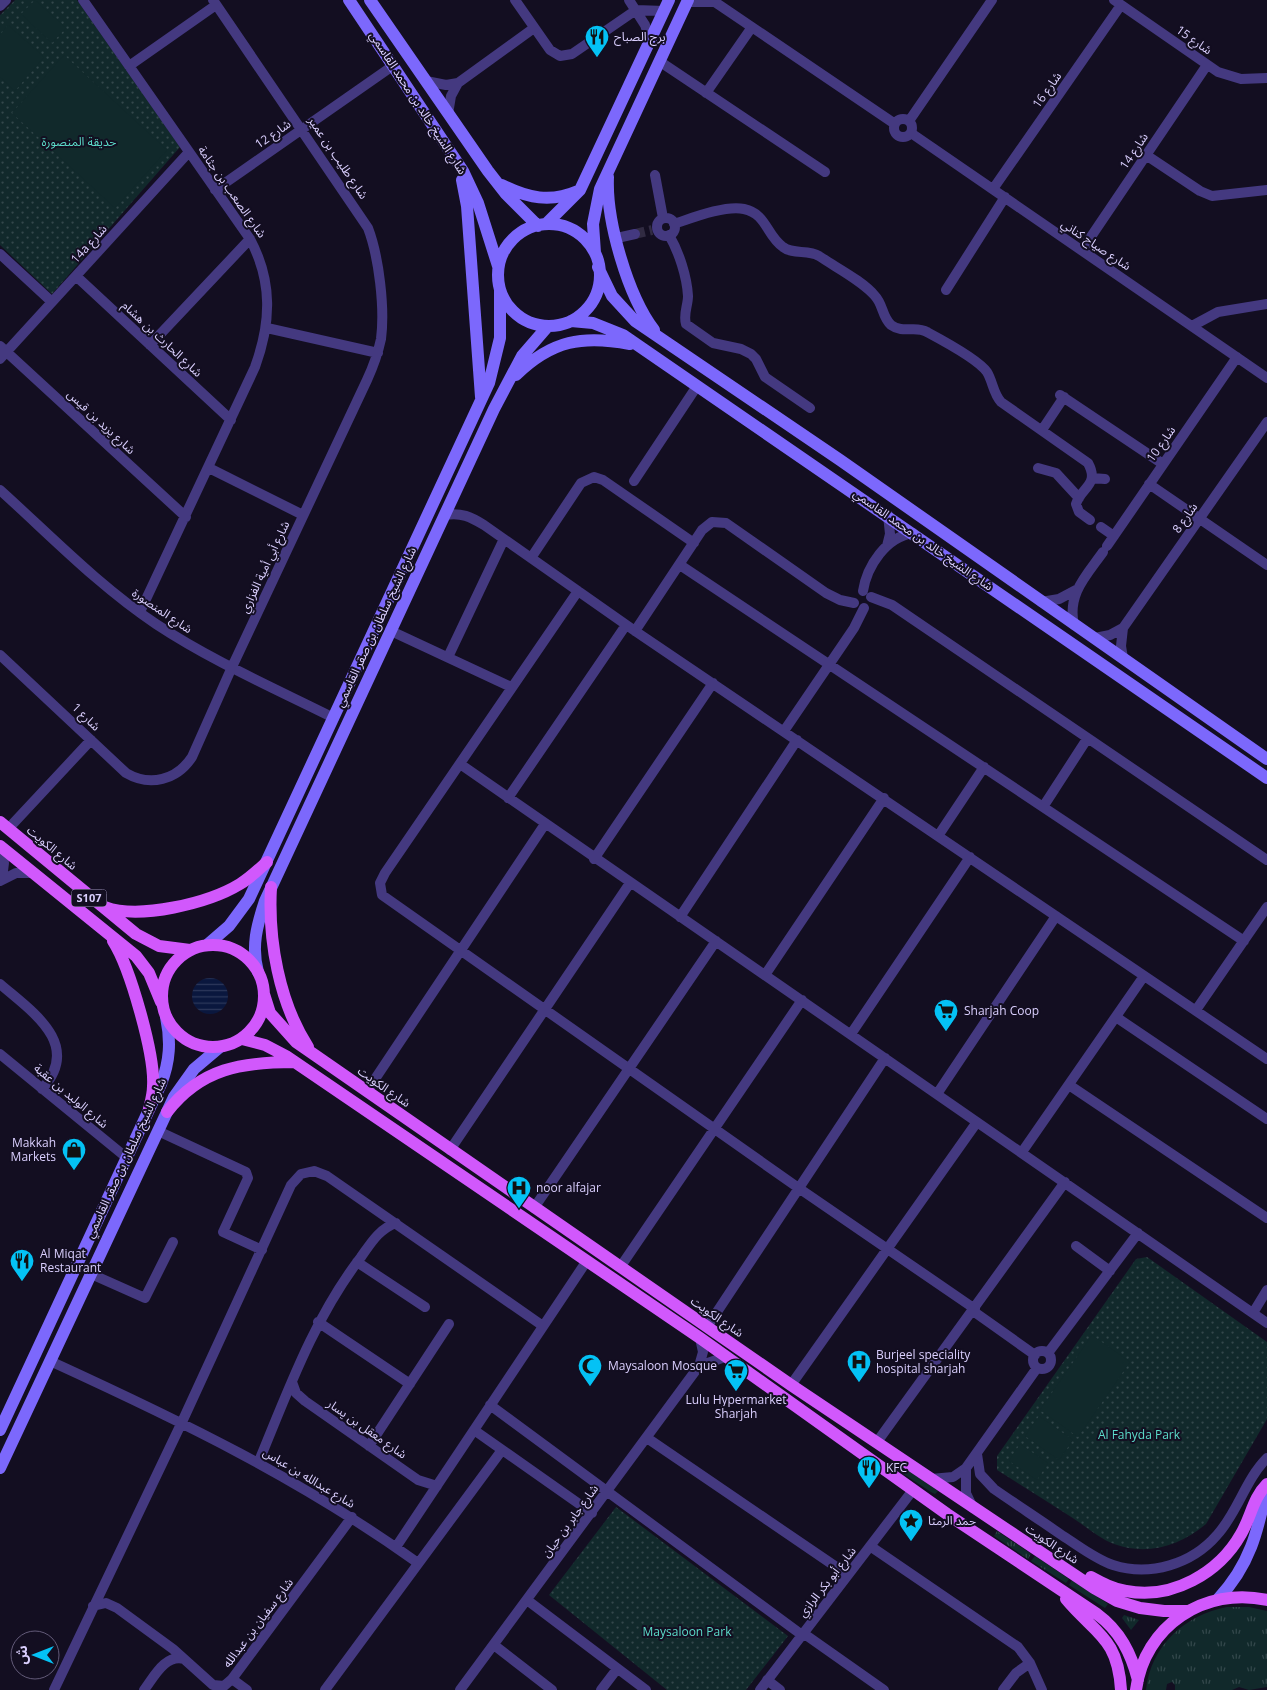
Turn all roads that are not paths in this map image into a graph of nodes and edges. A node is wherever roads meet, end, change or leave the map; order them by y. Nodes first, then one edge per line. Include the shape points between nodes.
1 (6, 0) edge
2 (82, 0) edge
3 (349, 0) edge
4 (370, 0) edge
5 (515, 0) edge
6 (629, 0) edge
7 (992, 0) edge
8 (687, 1) edge
9 (713, 1) edge
10 (215, 2) edge
11 (1118, 2) edge
12 (667, 5) edge
13 (0, 6) edge
14 (636, 10) junction
15 (752, 27) junction
16 (534, 28) junction
17 (650, 40) junction
18 (659, 62) junction
19 (394, 65) junction
20 (1207, 65) junction
21 (129, 66) junction
22 (1267, 78) edge
23 (426, 81) junction
24 (458, 83) junction
25 (706, 93) junction
26 (448, 114) junction
27 (909, 120) junction
28 (895, 124) junction
29 (303, 129) junction
30 (910, 133) junction
31 (189, 152) junction
32 (1146, 155) junction
33 (455, 156) junction
34 (609, 167) junction
35 (825, 172) dead end
36 (655, 175) dead end
37 (497, 183) junction
38 (993, 189) junction
39 (215, 190) junction
40 (580, 190) junction
41 (1267, 190) edge
42 (1005, 197) junction
43 (663, 218) junction
44 (612, 221) junction
45 (593, 224) junction
46 (674, 224) junction
47 (542, 225) junction
48 (635, 234) tunnel mouth
49 (669, 235) junction
50 (617, 238) junction
51 (250, 239) junction
52 (1082, 250) junction
53 (0, 254) edge
54 (597, 261) junction
55 (498, 267) junction
56 (76, 276) junction
57 (500, 289) junction
58 (946, 290) dead end
59 (631, 291) junction
60 (612, 296) junction
61 (52, 302) junction
62 (1267, 304) edge
63 (571, 321) junction
64 (548, 326) junction
65 (1192, 326) junction
66 (266, 328) junction
67 (662, 340) junction
68 (636, 345) junction
69 (150, 346) junction
70 (2, 352) edge
71 (378, 352) junction
72 (1237, 357) junction
73 (1267, 378) edge
74 (507, 384) junction
75 (697, 386) junction
76 (481, 399) junction
77 (810, 408) dead end
78 (231, 420) junction
79 (1267, 422) edge
80 (1042, 430) junction
81 (803, 458) junction
82 (840, 460) junction
83 (1163, 464) junction
84 (209, 468) junction
85 (1038, 468) dead end
86 (1092, 478) junction
87 (1105, 479) dead end
88 (634, 481) dead end
89 (1149, 484) junction
90 (2, 495) edge
91 (455, 496) junction
92 (1079, 498) junction
93 (303, 515) junction
94 (445, 515) junction
95 (888, 515) junction
96 (467, 516) junction
97 (186, 517) junction
98 (1090, 520) dead end
99 (1200, 520) junction
100 (1101, 527) dead end
101 (913, 533) junction
102 (1114, 536) junction
103 (504, 539) junction
104 (694, 543) junction
105 (887, 546) junction
106 (531, 558) junction
107 (680, 564) junction
108 (1267, 565) edge
109 (1076, 590) junction
110 (578, 591) junction
111 (867, 594) junction
112 (1041, 602) junction
113 (859, 605) junction
114 (140, 612) junction
115 (1074, 625) junction
116 (631, 628) junction
117 (1123, 628) junction
118 (392, 630) junction
119 (1095, 638) junction
120 (0, 655) edge
121 (448, 657) junction
122 (1124, 658) junction
123 (830, 663) junction
124 (232, 667) junction
125 (713, 684) junction
126 (511, 687) junction
127 (334, 718) junction
128 (784, 731) junction
129 (1087, 739) junction
130 (92, 740) junction
131 (797, 740) junction
132 (1267, 759) edge
133 (460, 764) junction
134 (984, 767) junction
135 (1267, 778) edge
136 (162, 780) joint
137 (508, 798) junction
138 (884, 798) junction
139 (1043, 807) junction
140 (545, 824) junction
141 (4, 825) edge
142 (938, 836) junction
143 (1, 847) edge
144 (970, 858) junction
145 (594, 859) junction
146 (1267, 860) edge
147 (266, 862) junction
148 (32, 872) junction
149 (1, 880) edge
150 (630, 883) junction
151 (271, 887) junction
152 (98, 905) junction
153 (1267, 908) edge
154 (1056, 916) junction
155 (680, 917) junction
156 (105, 932) junction
157 (1244, 940) junction
158 (716, 941) junction
159 (207, 945) junction
160 (190, 950) junction
161 (460, 951) junction
162 (258, 972) junction
163 (765, 975) junction
164 (1144, 976) junction
165 (0, 984) edge
166 (264, 994) junction
167 (802, 1000) junction
168 (545, 1010) junction
169 (1196, 1010) junction
170 (165, 1012) junction
171 (1116, 1017) junction
172 (851, 1034) junction
173 (242, 1039) junction
174 (220, 1047) junction
175 (312, 1053) junction
176 (1266, 1056) edge
177 (4, 1057) edge
178 (885, 1058) junction
179 (296, 1062) junction
180 (0, 1068) edge
181 (630, 1069) junction
182 (1069, 1085) junction
183 (42, 1089) junction
184 (367, 1091) junction
185 (937, 1094) junction
186 (149, 1109) junction
187 (167, 1112) junction
188 (1267, 1119) edge
189 (977, 1122) junction
190 (714, 1129) junction
191 (158, 1131) junction
192 (450, 1150) junction
193 (1022, 1152) junction
194 (126, 1158) junction
195 (1065, 1182) junction
196 (800, 1189) junction
197 (534, 1208) junction
198 (1267, 1218) edge
199 (396, 1223) junction
200 (1138, 1233) junction
201 (173, 1242) dead end
202 (1076, 1246) dead end
203 (887, 1248) junction
204 (262, 1250) junction
205 (357, 1262) junction
206 (586, 1262) junction
207 (621, 1266) junction
208 (1110, 1272) junction
209 (91, 1274) junction
210 (1267, 1290) edge
211 (632, 1293) junction
212 (669, 1300) junction
213 (58, 1305) junction
214 (424, 1307) dead end
215 (974, 1310) junction
216 (1253, 1313) junction
217 (318, 1322) junction
218 (1267, 1323) edge
219 (449, 1324) dead end
220 (543, 1326) junction
221 (707, 1327) junction
222 (700, 1338) junction
223 (58, 1345) junction
224 (1048, 1353) junction
225 (1035, 1355) junction
226 (725, 1357) junction
227 (50, 1361) junction
228 (699, 1366) junction
229 (1037, 1368) junction
230 (292, 1382) junction
231 (410, 1384) junction
232 (791, 1385) junction
233 (490, 1405) junction
234 (182, 1422) junction
235 (0, 1430) edge
236 (474, 1430) junction
237 (647, 1438) junction
238 (877, 1442) junction
239 (369, 1446) junction
240 (502, 1450) junction
241 (977, 1454) junction
242 (1267, 1458) edge
243 (258, 1461) junction
244 (0, 1468) edge
245 (966, 1468) junction
246 (931, 1479) junction
247 (1267, 1485) edge
248 (437, 1486) junction
249 (913, 1490) junction
250 (608, 1491) junction
251 (973, 1508) junction
252 (592, 1513) junction
253 (946, 1514) junction
254 (352, 1517) junction
255 (989, 1518) junction
256 (870, 1546) junction
257 (396, 1547) junction
258 (418, 1563) junction
259 (1069, 1571) junction
260 (848, 1575) junction
261 (1059, 1589) junction
262 (1218, 1599) junction
263 (527, 1600) junction
264 (1267, 1600) edge
265 (93, 1606) junction
266 (1188, 1611) junction
267 (802, 1634) junction
268 (494, 1645) junction
269 (184, 1659) junction
270 (1030, 1663) junction
271 (617, 1669) junction
272 (232, 1679) junction
273 (767, 1680) junction
274 (1137, 1685) edge
275 (54, 1690) edge
276 (144, 1690) edge
277 (247, 1690) edge
278 (326, 1690) edge
279 (460, 1690) edge
280 (552, 1690) edge
281 (602, 1690) edge
282 (646, 1690) edge
283 (760, 1690) edge
284 (780, 1690) edge
285 (884, 1690) edge
286 (1003, 1690) edge
287 (1042, 1690) edge
288 (1121, 1690) edge

1 - 13 street
2 - 21 street, شارع الصعب بن جثامة
3 - 19 main road, شارع الشيخ خالد بن محمد القاسمي
4 - 23 main road, شارع الشيخ خالد بن محمد القاسمي
5 - 16 street
6 - 14 street
7 - 27 street
8 - 9 street
8 - 18 main road
9 - 15 street
10 - 21 street
10 - 29 street, شارع طليب بن عمير
11 - 20 street, شارع 15
11 - 38 street, شارع 16
12 - 14 street
12 - 17 main road
14 - 16 street via 572,54 564,56 550,50
14 - 17 street
15 - 25 street
15 - 28 street
16 - 24 street
17 - 40 main road
18 - 25 street
18 - 34 main road
19 - 29 street, شارع 12
19 - 33 main road, شارع الشيخ خالد بن محمد القاسمي
20 - 22 street, شارع 15 via 1235,78
20 - 32 street, شارع 14
21 - 31 street, شارع الصعب بن جثامة
23 - 24 street
23 - 26 main road, شارع الشيخ خالد بن محمد القاسمي
24 - 26 street via 451,96
25 - 35 street
26 - 37 main road, شارع الشيخ خالد بن محمد القاسمي
27 - 28 street via 903,118
27 - 30 street via 912,126
28 - 30 street via 900,136
29 - 39 street, شارع 12
29 - 71 street, شارع طليب بن عمير via 363,218 371,237 382,317
30 - 38 street, شارع صياح كناني
31 - 39 street, شارع الصعب بن جثامة
31 - 56 street, 14a شارع
32 - 41 street via 1212,196
32 - 52 street, شارع 14
33 - 55 main road, شارع الشيخ خالد بن محمد القاسمي via 478,203
33 - 76 main road via 467,206
34 - 44 main road via 608,198
34 - 45 main road via 600,189
36 - 43 street
37 - 40 main road via 522,195 541,199 561,197
37 - 47 main road, شارع الشيخ خالد بن محمد القاسمي
38 - 42 street, شارع صياح كناني
39 - 51 street, شارع الصعب بن جثامة
40 - 47 main road via 568,205
42 - 52 street, شارع صياح كناني
42 - 58 street
43 - 46 street
43 - 49 street via 654,229 663,236
44 - 45 main road via 602,220
44 - 50 main road
45 - 54 main road
46 - 49 street
46 - 80 street via 731,209 752,211 765,220 785,249 816,254 872,293 892,326 904,330 925,330 979,365 987,373 995,394 1002,402
47 - 54 main road via 558,225 576,232 589,245
47 - 55 main road via 516,236 502,255
48 - 50 street
49 - 77 street via 687,288 686,324 713,343 751,354 765,377
50 - 59 main road
51 - 66 street, شارع الصعب بن جثامة via 266,282
51 - 69 street
52 - 65 street, شارع صياح كناني
53 - 61 street
54 - 60 main road, شارع الشيخ خالد بن محمد القاسمي
54 - 63 main road via 594,299
55 - 57 main road
56 - 61 street, 14a شارع
56 - 69 street, شارع الحارث بن هشام
57 - 64 main road via 505,301 523,319
57 - 76 main road, شارع الشيخ سلطان بن صقر القاسمي via 500,338 496,361
59 - 60 main road via 622,296
59 - 67 main road via 643,315
60 - 67 main road, شارع الشيخ خالد بن محمد القاسمي via 635,321
61 - 70 street, 14a شارع
62 - 65 street via 1218,312
63 - 64 main road
63 - 68 main road, شارع الشيخ خالد بن محمد القاسمي via 609,328
64 - 74 main road, شارع الشيخ سلطان بن صقر القاسمي via 530,345
65 - 72 street, شارع صياح كناني
66 - 71 street
66 - 78 street, شارع الصعب بن جثامة via 255,368
67 - 82 main road, شارع الشيخ خالد بن محمد القاسمي
68 - 74 main road via 598,339 569,342 542,354
68 - 75 main road, شارع الشيخ خالد بن محمد القاسمي
69 - 78 street, شارع الحارث بن هشام
70 - 97 street, شارع يزيد بن قيس
71 - 93 street, شارع أبي أمية الفزاري
72 - 73 street, شارع صياح كناني
72 - 83 street, شارع 10
74 - 91 main road, شارع الشيخ سلطان بن صقر القاسمي
75 - 81 main road, شارع الشيخ خالد بن محمد القاسمي
75 - 88 street
76 - 127 main road, شارع الشيخ سلطان بن صقر القاسمي
78 - 84 street, شارع الصعب بن جثامة
79 - 99 street, شارع 8
80 - 83 street via 1062,396
80 - 86 street via 1085,459 1091,467
81 - 82 main road via 803,452 811,447
81 - 95 main road, شارع الشيخ خالد بن محمد القاسمي
82 - 112 main road, شارع الشيخ خالد بن محمد القاسمي
83 - 89 street, شارع 10
84 - 93 street
84 - 97 street, شارع الصعب بن جثامة
85 - 92 street via 1056,473
86 - 87 street
86 - 92 street
89 - 99 street
89 - 102 street, شارع 10
90 - 114 street, شارع المنصورة
91 - 94 main road, شارع الشيخ سلطان بن صقر القاسمي
91 - 96 street
92 - 98 street via 1077,508
93 - 124 street, شارع أبي أمية الفزاري
94 - 96 street
94 - 118 main road, شارع الشيخ سلطان بن صقر القاسمي
95 - 101 main road, شارع الشيخ خالد بن محمد القاسمي
95 - 105 street via 890,534
96 - 103 street
97 - 114 street, شارع الصعب بن جثامة
99 - 108 street
99 - 117 street, شارع 8
100 - 102 street
101 - 105 street
101 - 135 main road, شارع الشيخ خالد بن محمد القاسمي
102 - 109 street, شارع 10
103 - 106 street
103 - 121 street
104 - 106 street via 594,477 581,483
104 - 107 street
104 - 113 street via 706,525 719,521 726,523 826,593
105 - 111 street via 868,572
106 - 110 street
107 - 116 street
107 - 123 street
109 - 112 street via 1059,599
109 - 115 street, شارع 10 via 1072,607
110 - 116 street
110 - 126 street
111 - 113 street via 870,604
111 - 113 street via 856,594
111 - 129 street via 892,605
112 - 115 main road, شارع الشيخ خالد بن محمد القاسمي
113 - 123 street via 854,628
114 - 124 street, شارع المنصورة via 180,639
115 - 119 main road, شارع الشيخ خالد بن محمد القاسمي
116 - 125 street
116 - 137 street
117 - 119 street
117 - 122 street via 1121,646
118 - 121 street
118 - 151 main road, شارع الشيخ سلطان بن صقر القاسمي
119 - 122 main road, شارع الشيخ خالد بن محمد القاسمي
120 - 130 street, شارع 1
121 - 126 street
122 - 132 main road, شارع الشيخ خالد بن محمد القاسمي
123 - 128 street
123 - 134 street
124 - 127 street, شارع المنصورة
124 - 136 street, شارع أبي أمية الفزاري via 192,757 176,774
125 - 128 street
125 - 145 street
126 - 133 street
127 - 147 main road, شارع الشيخ سلطان بن صقر القاسمي
128 - 131 street
129 - 139 street
129 - 146 street
130 - 136 street, شارع 1 via 131,776
130 - 141 street
131 - 138 street
131 - 155 street
133 - 137 street
133 - 161 street via 385,873 380,889 387,899
134 - 139 street
134 - 142 street
137 - 140 street
138 - 142 street
138 - 163 street
139 - 157 street
140 - 145 street
140 - 161 street
141 - 152 main road, شارع الكويت / S107
142 - 144 street
143 - 148 main road, S107
143 - 149 street via 4,863
144 - 154 street
144 - 172 street
145 - 150 street
147 - 152 main road via 240,884 207,898 137,913
147 - 159 main road, شارع الشيخ سلطان بن صقر القاسمي via 240,913
148 - 149 street via 16,873
148 - 156 main road, S107
150 - 155 street
150 - 168 street
151 - 162 main road, شارع الشيخ سلطان بن صقر القاسمي via 255,937 254,956
151 - 175 main road via 272,936 279,971 291,1014
152 - 160 main road, شارع الكويت / S107 via 150,942 170,949
153 - 157 street
154 - 164 street
154 - 185 street
155 - 158 street
156 - 170 main road, S107 via 143,964
156 - 186 main road via 126,965 151,1060 153,1086
157 - 169 street
158 - 163 street
158 - 181 street
159 - 160 main road
159 - 162 main road via 237,951
160 - 170 main road via 170,969 162,994
161 - 168 street
161 - 184 street
162 - 166 main road
163 - 167 street
164 - 169 street
164 - 171 street
165 - 183 street via 42,1020 51,1032 57,1052 56,1062 49,1082
166 - 173 main road via 262,1011 254,1027
166 - 175 main road, شارع الكويت via 270,1013 282,1029
167 - 172 street
167 - 190 street
168 - 181 street
168 - 192 street
169 - 176 street
170 - 174 main road via 175,1031 188,1041 204,1047
170 - 186 main road, شارع الشيخ سلطان بن صقر القاسمي via 170,1042 167,1068
171 - 182 street
171 - 188 street
172 - 178 street
173 - 174 main road
173 - 179 main road via 265,1044
174 - 187 main road, شارع الشيخ سلطان بن صقر القاسمي via 183,1082
175 - 184 main road, شارع الكويت
177 - 180 street
177 - 183 street, شارع الوليد بن عقبة
178 - 185 street
178 - 196 street
179 - 187 main road via 250,1064 210,1074 187,1090
179 - 206 main road
181 - 190 street
181 - 197 street
182 - 193 street
182 - 198 street
183 - 194 street, شارع الوليد بن عقبة
184 - 192 main road, شارع الكويت
185 - 189 street
186 - 194 main road, شارع الشيخ سلطان بن صقر القاسمي
187 - 191 main road, شارع الشيخ سلطان بن صقر القاسمي
189 - 193 street
189 - 203 street
190 - 196 street
190 - 207 street
191 - 204 street via 246,1172 248,1178 223,1232
191 - 209 main road, شارع الشيخ سلطان بن صقر القاسمي
192 - 197 main road, شارع الكويت
193 - 195 street
194 - 213 main road, شارع الشيخ سلطان بن صقر القاسمي
195 - 200 street
195 - 215 street
196 - 203 street
196 - 221 street
197 - 207 main road, شارع الكويت
199 - 204 street via 327,1176 308,1171 295,1178
199 - 205 street via 378,1234
199 - 220 street
200 - 208 street
200 - 216 street
201 - 209 street via 145,1298
202 - 208 street
203 - 215 street
203 - 232 street
204 - 234 street
205 - 214 street
205 - 217 street
206 - 211 main road
206 - 220 street
207 - 212 main road, شارع الكويت
208 - 224 street
209 - 223 main road, شارع الشيخ سلطان بن صقر القاسمي
210 - 216 street
211 - 212 main road via 631,1286 635,1285
211 - 222 main road
212 - 221 main road, شارع الكويت
213 - 223 main road via 64,1305 67,1311
213 - 235 main road, شارع الشيخ سلطان بن صقر القاسمي
215 - 225 street
215 - 238 street
216 - 218 street
217 - 230 street
217 - 231 street
219 - 231 street
220 - 233 street
221 - 232 main road, شارع الكويت
222 - 226 main road
222 - 228 street via 703,1352
223 - 227 main road, شارع الشيخ سلطان بن صقر القاسمي
224 - 225 street via 1042,1351
224 - 229 street via 1051,1358 1048,1367
225 - 229 street
226 - 228 street
226 - 249 main road
227 - 234 street, شارع عبدالله بن عباس
227 - 244 main road, شارع الشيخ سلطان بن صقر القاسمي
228 - 237 street, شارع جابر بن حيان
229 - 241 street
230 - 239 street, شارع معقل بن يسار via 300,1398
230 - 243 street
231 - 239 street
232 - 238 main road, شارع الكويت
233 - 236 street
233 - 250 street
234 - 243 street, شارع عبدالله بن عباس
234 - 265 street
236 - 240 street
236 - 248 street
237 - 250 street, شارع جابر بن حيان
237 - 260 street
238 - 246 main road, شارع الكويت
239 - 248 street, شارع معقل بن يسار via 418,1480
240 - 252 street
240 - 258 street
241 - 242 street via 980,1474 994,1489 1097,1558 1120,1567 1142,1569 1176,1563 1208,1544 1225,1526 1256,1471
241 - 245 street
243 - 254 street, شارع عبدالله بن عباس
245 - 246 street via 953,1477
245 - 251 street via 966,1493
246 - 251 main road, شارع الكويت
247 - 259 main road via 1256,1498 1243,1532 1229,1552 1191,1582 1169,1590 1137,1593
247 - 262 main road via 1252,1547 1238,1575
248 - 257 street
249 - 253 main road
249 - 256 street, شارع أبو بكر الرازي
250 - 252 street, شارع جابر بن حيان
250 - 267 street
251 - 255 main road, شارع الكويت
252 - 263 street, شارع جابر بن حيان
253 - 255 main road via 960,1516 980,1526
253 - 261 main road
254 - 257 street, شارع عبدالله بن عباس
254 - 272 street, شارع سفيان بن عبدالله
255 - 259 main road, شارع الكويت
256 - 260 street, شارع أبو بكر الرازي
256 - 270 street via 1018,1648
257 - 258 street, شارع عبدالله بن عباس
258 - 278 street
259 - 266 main road, شارع الكويت via 1107,1596 1129,1605 1158,1611
260 - 267 street, شارع أبو بكر الرازي
261 - 274 main road via 1112,1627 1129,1651
261 - 288 main road via 1110,1647 1118,1667
262 - 264 main road
262 - 266 main road
263 - 268 street, شارع جابر بن حيان
263 - 271 street
265 - 269 street, شارع سفيان بن عبدالله via 112,1605
265 - 275 street
266 - 274 main road via 1168,1626 1152,1645
267 - 273 street, شارع أبو بكر الرازي
267 - 285 street
268 - 279 street, شارع جابر بن حيان
268 - 280 street
269 - 272 street, شارع سفيان بن عبدالله via 213,1685 224,1686
269 - 276 street via 168,1660
270 - 286 street via 1016,1673
270 - 287 street
271 - 281 street
271 - 282 street
272 - 277 street
273 - 283 street, شارع أبو بكر الرازي
273 - 284 street

